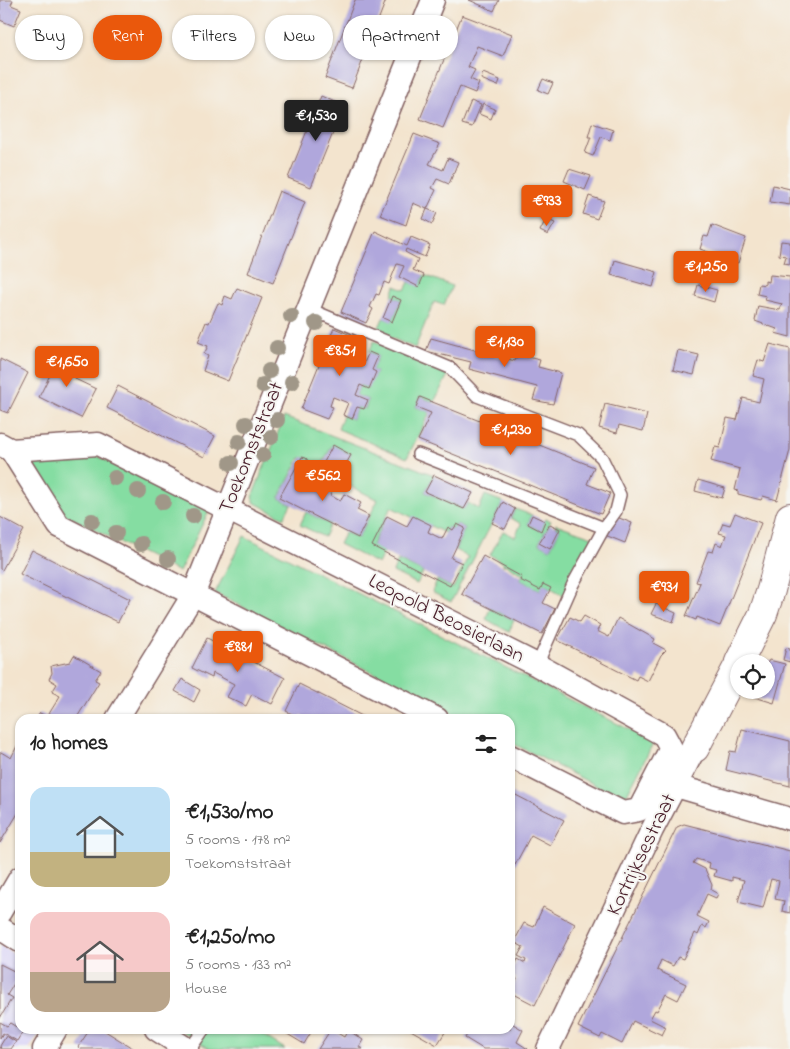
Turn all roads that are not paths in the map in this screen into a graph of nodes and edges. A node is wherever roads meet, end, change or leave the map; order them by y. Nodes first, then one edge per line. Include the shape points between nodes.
1 (433, 0) edge
2 (307, 308) junction
3 (6, 447) edge
4 (418, 454) dead end
5 (228, 509) junction
6 (790, 520) edge
7 (604, 528) junction
8 (193, 595) junction
9 (743, 654) edge
10 (537, 664) junction
11 (730, 680) edge
12 (120, 714) edge
13 (427, 714) edge
14 (695, 748) joint
15 (515, 759) edge
16 (676, 786) junction
17 (790, 819) edge
18 (15, 886) edge
19 (0, 912) edge
20 (0, 928) edge
21 (15, 938) edge
22 (53, 1034) edge
23 (164, 1034) edge
24 (200, 1034) edge
25 (44, 1049) edge
26 (189, 1049) edge
27 (548, 1049) edge

1 - 2 street, Toekomststraat
2 - 5 street, Toekomststraat
2 - 7 lane via 450,368 477,396 578,435 602,458 620,496 616,511
3 - 5 street, Leopold Beosierlaan via 98,444
3 - 8 street, Leopold Beosierlaan via 59,526
4 - 7 lane
5 - 8 street, Toekomststraat
5 - 10 street, Leopold Beosierlaan
6 - 9 street, Kortrijksestraat via 771,590
7 - 10 lane via 573,584
8 - 12 street, Toekomststraat
8 - 13 street, Leopold Beosierlaan
10 - 15 street, Leopold Beosierlaan via 664,735 671,748 639,810 623,813
11 - 14 street, Kortrijksestraat
14 - 16 street, Kortrijksestraat
16 - 17 street
16 - 27 street, Kortrijksestraat
18 - 19 street
20 - 21 street
22 - 25 street
23 - 26 street
24 - 26 lane

